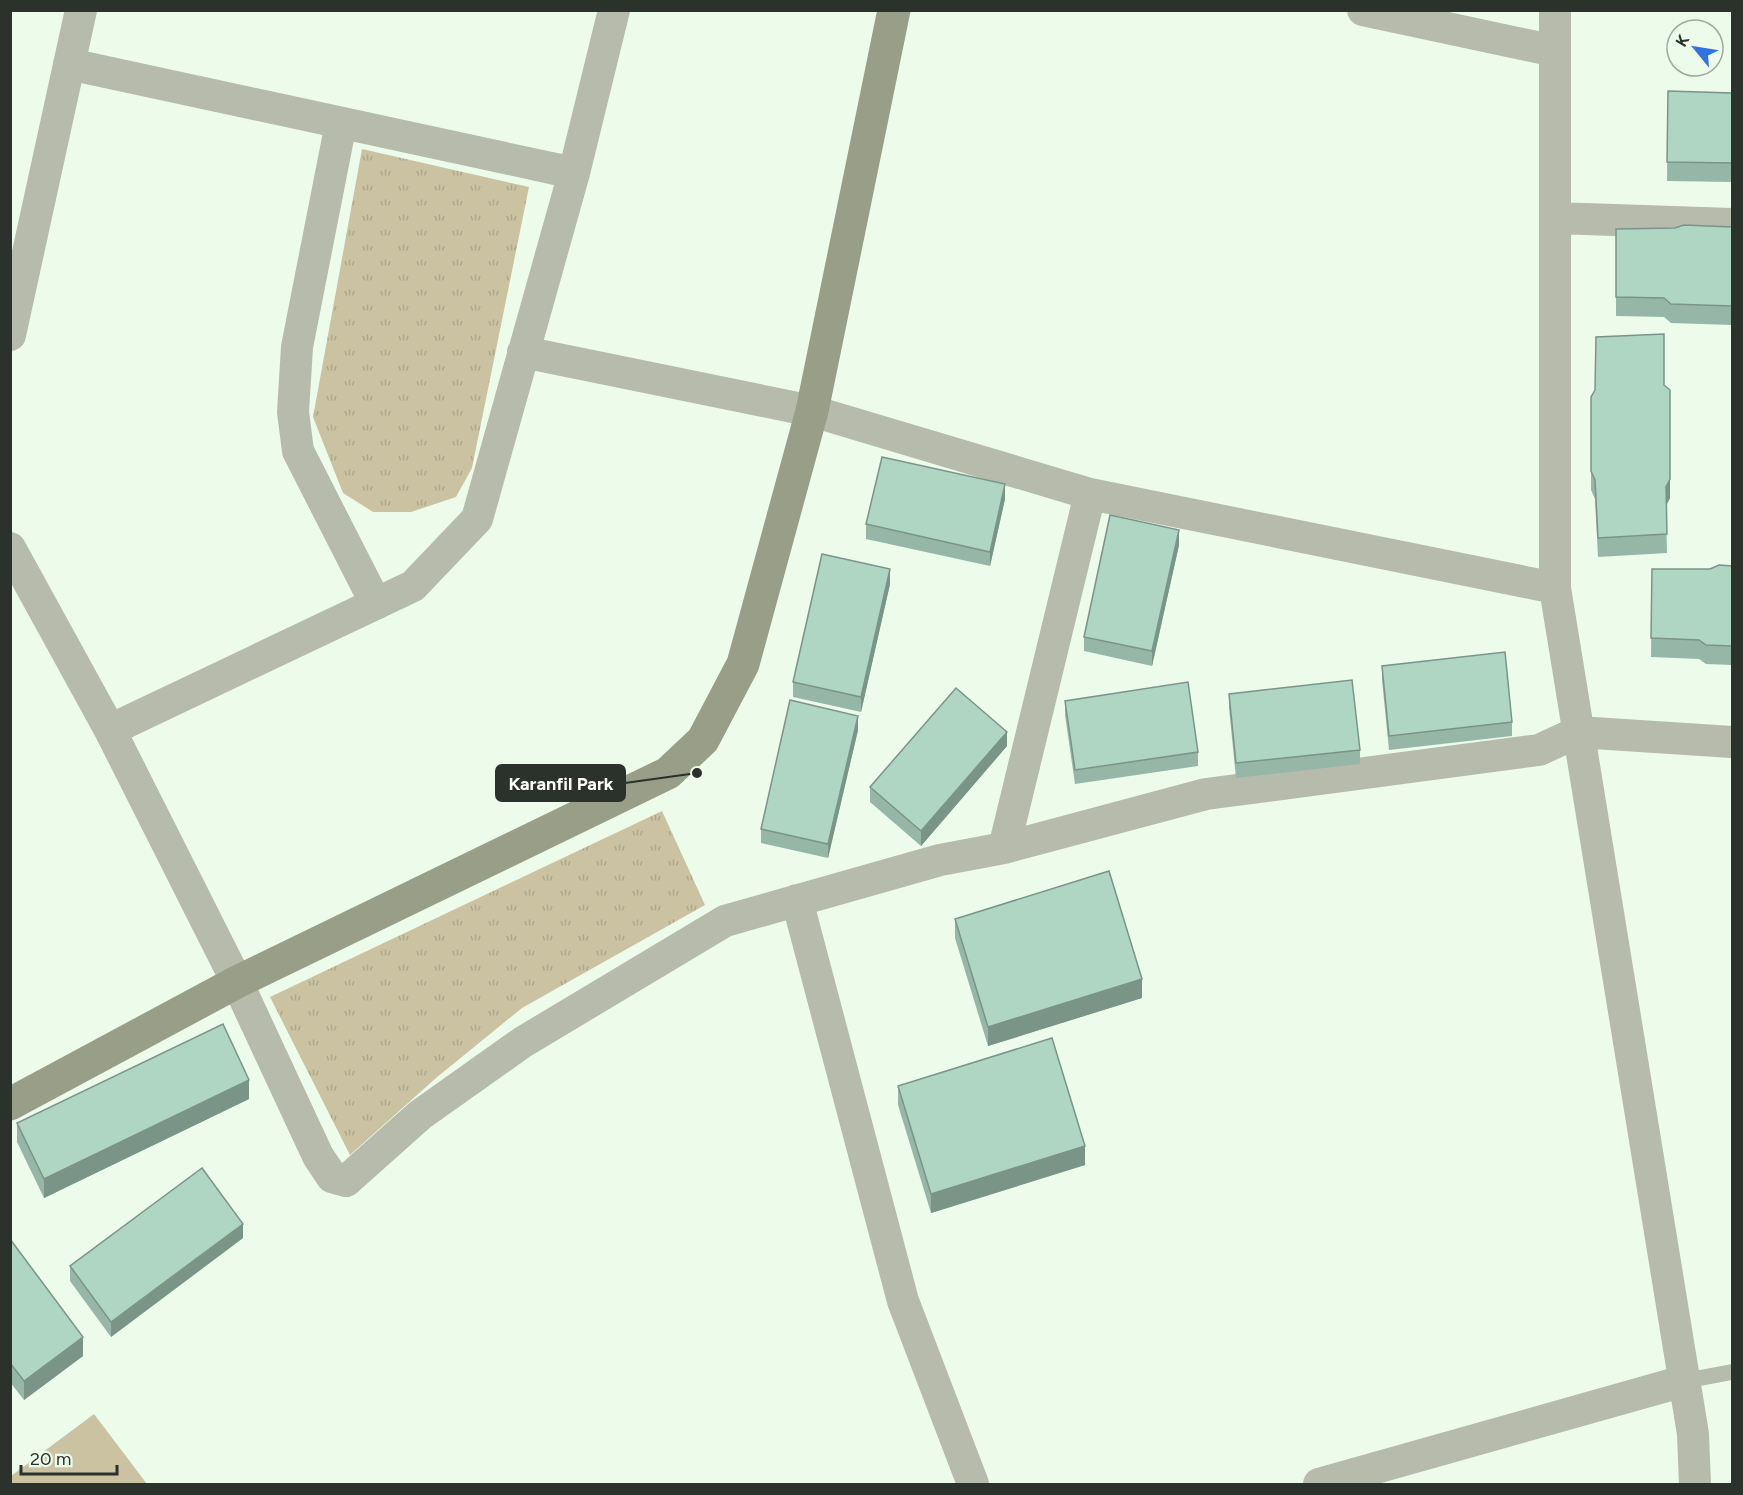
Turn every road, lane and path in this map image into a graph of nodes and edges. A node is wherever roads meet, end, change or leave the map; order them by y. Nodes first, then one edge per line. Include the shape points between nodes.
1 (81, 10) edge
2 (614, 10) edge
3 (894, 10) edge
4 (1363, 10) edge
5 (1555, 10) edge
6 (1555, 51) junction
7 (69, 64) junction
8 (341, 123) junction
9 (574, 173) junction
10 (1555, 218) junction
11 (1732, 224) edge
12 (10, 335) edge
13 (524, 351) junction
14 (812, 411) junction
15 (1090, 494) junction
16 (10, 548) edge
17 (18, 578) edge
18 (1555, 588) junction
19 (376, 604) junction
20 (110, 730) junction
21 (1578, 732) junction
22 (1732, 742) edge
23 (1004, 848) junction
24 (797, 900) junction
25 (237, 982) junction
26 (10, 1104) edge
27 (1732, 1372) edge
28 (1684, 1381) junction
29 (973, 1485) edge
30 (1319, 1485) edge
31 (1695, 1485) edge

1 - 7 street
2 - 9 street
3 - 14 street
4 - 6 street
5 - 6 street
6 - 10 street
7 - 8 street
7 - 12 street
8 - 9 street
8 - 19 street via 297,347 293,412 298,451
9 - 13 street
10 - 11 street
10 - 18 street
13 - 14 street
13 - 19 street via 477,519 413,586
14 - 15 street
14 - 25 street via 743,664 703,740 668,773
15 - 18 street
15 - 23 street
16 - 17 street
17 - 20 street
18 - 21 street
19 - 20 street
20 - 25 street
21 - 22 street
21 - 23 street via 1539,750 1206,794
21 - 28 street
23 - 24 street via 940,860
24 - 25 street via 725,921 523,1042 420,1116 346,1181 332,1177 318,1156
24 - 29 street via 903,1301
25 - 26 street
27 - 28 lane
28 - 30 street
28 - 31 street via 1693,1434

